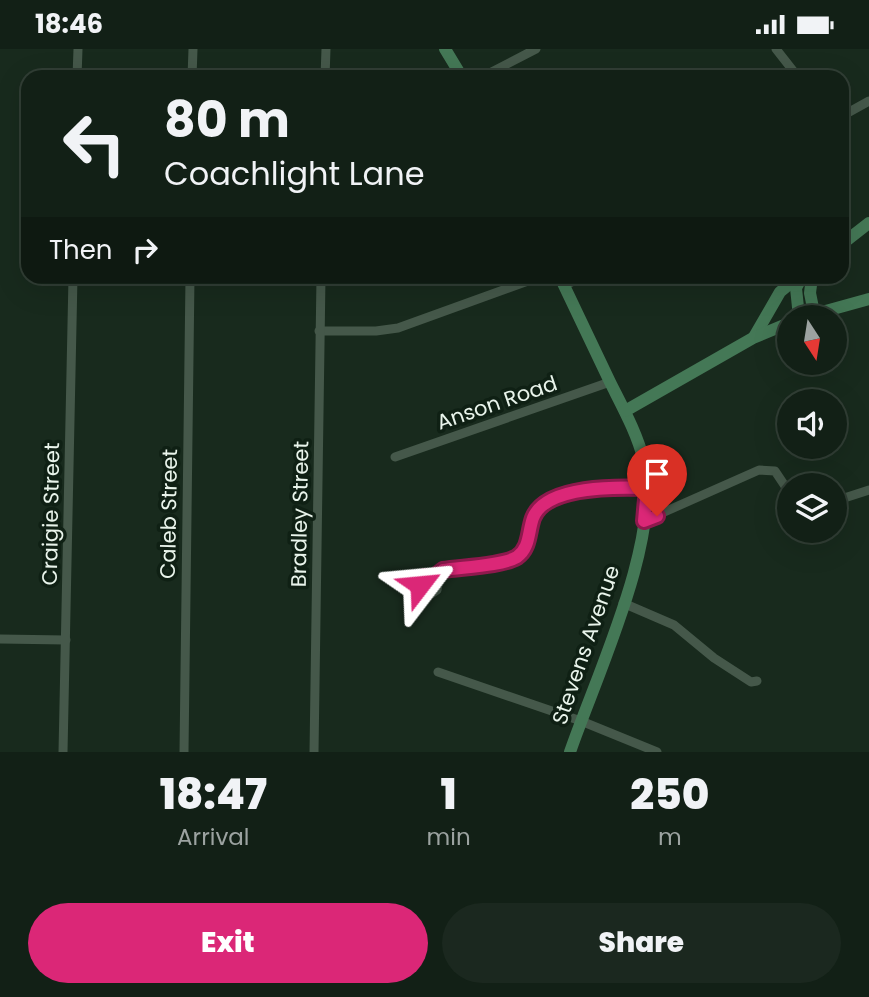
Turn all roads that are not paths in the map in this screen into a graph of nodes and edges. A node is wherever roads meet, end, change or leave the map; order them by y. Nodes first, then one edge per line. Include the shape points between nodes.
1 (78, 49) edge
2 (193, 49) edge
3 (326, 49) edge
4 (445, 49) edge
5 (536, 49) edge
6 (776, 49) edge
7 (77, 70) edge
8 (192, 70) edge
9 (325, 70) edge
10 (458, 70) edge
11 (496, 70) edge
12 (792, 70) edge
13 (869, 101) edge
14 (849, 112) edge
15 (869, 223) edge
16 (849, 239) edge
17 (73, 284) edge
18 (190, 284) edge
19 (321, 284) edge
20 (520, 284) edge
21 (563, 284) edge
22 (791, 284) edge
23 (797, 284) edge
24 (811, 284) edge
25 (869, 299) edge
26 (798, 305) edge
27 (809, 305) edge
28 (846, 305) edge
29 (777, 328) edge
30 (319, 331) junction
31 (753, 338) junction
32 (610, 382) junction
33 (625, 411) junction
34 (395, 457) dead end
35 (777, 474) edge
36 (647, 488) junction
37 (869, 490) edge
38 (847, 497) edge
39 (644, 521) junction
40 (434, 577) dead end
41 (623, 603) junction
42 (0, 639) edge
43 (65, 640) junction
44 (438, 672) dead end
45 (757, 681) dead end
46 (581, 721) junction
47 (64, 752) edge
48 (184, 752) edge
49 (314, 752) edge
50 (570, 752) edge
51 (657, 752) edge

1 - 7 street
2 - 8 street
3 - 9 street
4 - 10 main road
5 - 11 street
6 - 12 street
13 - 14 street
15 - 16 main road
17 - 43 street, Craigie Street
18 - 48 street, Caleb Street
19 - 30 street, Bradley Street
20 - 30 street via 398,328
21 - 32 main road, Stevens Avenue
22 - 31 main road via 780,292
23 - 26 main road
24 - 27 main road
25 - 28 main road
29 - 31 main road
30 - 49 street, Bradley Street
31 - 33 main road
32 - 33 main road, Stevens Avenue
32 - 34 street, Anson Road
33 - 36 main road, Stevens Avenue via 644,461
35 - 39 street via 759,470
36 - 39 main road, Stevens Avenue
36 - 40 street via 601,486 554,500 535,514 526,548 515,558 443,570
37 - 38 street
39 - 41 main road, Stevens Avenue
41 - 45 street via 674,625 723,665
41 - 46 main road, Stevens Avenue
42 - 43 street
43 - 47 street, Craigie Street
44 - 46 street
46 - 50 main road, Stevens Avenue
46 - 51 street

